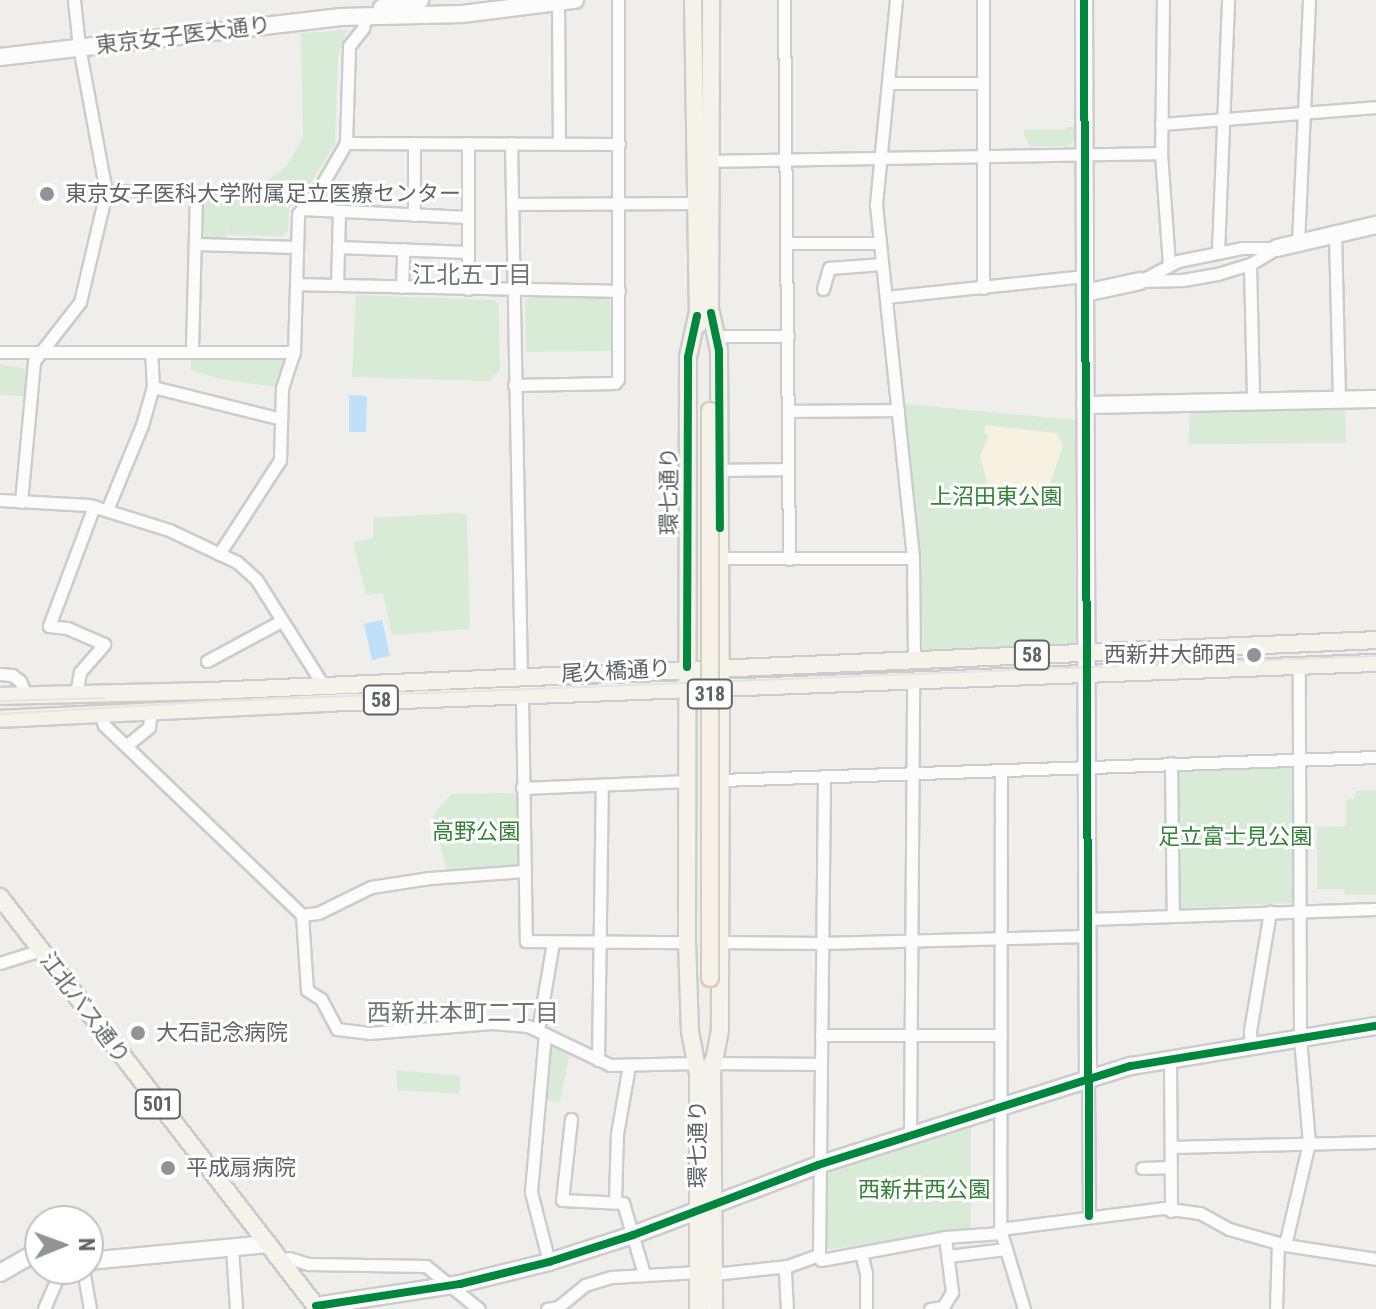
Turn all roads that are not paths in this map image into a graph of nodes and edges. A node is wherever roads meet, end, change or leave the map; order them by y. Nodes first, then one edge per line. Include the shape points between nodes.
1 (74, 0) edge
2 (420, 0) edge
3 (618, 0) edge
4 (693, 0) edge
5 (711, 0) edge
6 (784, 0) edge
7 (896, 0) edge
8 (983, 0) edge
9 (1084, 0) edge
10 (1163, 0) edge
11 (1228, 0) edge
12 (1309, 0) edge
13 (566, 1) edge
14 (376, 8) edge
15 (79, 47) junction
16 (0, 57) edge
17 (889, 83) junction
18 (983, 83) junction
19 (1376, 107) edge
20 (1304, 113) junction
21 (1222, 120) junction
22 (1161, 124) junction
23 (346, 143) junction
24 (414, 143) junction
25 (468, 143) junction
26 (511, 143) junction
27 (559, 143) junction
28 (619, 144) junction
29 (1161, 153) junction
30 (1085, 154) junction
31 (983, 156) junction
32 (880, 158) junction
33 (787, 160) junction
34 (710, 161) junction
35 (106, 192) junction
36 (619, 203) junction
37 (696, 203) junction
38 (512, 204) junction
39 (302, 209) junction
40 (339, 213) junction
41 (414, 215) junction
42 (468, 217) junction
43 (1376, 225) edge
44 (1335, 234) junction
45 (788, 243) junction
46 (880, 243) junction
47 (1298, 243) junction
48 (196, 244) junction
49 (297, 247) junction
50 (338, 247) junction
51 (1277, 248) junction
52 (403, 249) junction
53 (1218, 251) junction
54 (468, 252) junction
55 (882, 264) junction
56 (1250, 264) junction
57 (1169, 265) junction
58 (1140, 281) junction
59 (296, 284) junction
60 (337, 285) junction
61 (1085, 285) junction
62 (402, 287) junction
63 (983, 288) junction
64 (468, 289) junction
65 (823, 289) dead end
66 (513, 291) junction
67 (619, 291) junction
68 (886, 297) junction
69 (704, 314) junction
70 (716, 336) junction
71 (788, 336) junction
72 (192, 351) junction
73 (0, 352) edge
74 (294, 352) junction
75 (40, 353) junction
76 (151, 353) junction
77 (514, 385) junction
78 (153, 387) junction
79 (1376, 399) edge
80 (1339, 400) junction
81 (1253, 401) junction
82 (1085, 405) junction
83 (898, 410) junction
84 (789, 411) junction
85 (281, 419) junction
86 (788, 469) junction
87 (719, 470) junction
88 (0, 500) edge
89 (21, 502) junction
90 (94, 506) junction
91 (107, 510) junction
92 (219, 554) junction
93 (720, 558) junction
94 (913, 558) junction
95 (789, 559) junction
96 (281, 621) junction
97 (1376, 640) edge
98 (1086, 652) junction
99 (914, 659) junction
100 (207, 661) dead end
101 (1376, 663) edge
102 (721, 666) junction
103 (687, 667) junction
104 (1299, 667) junction
105 (0, 674) edge
106 (1086, 674) junction
107 (521, 677) junction
108 (913, 679) junction
109 (323, 685) junction
110 (721, 687) junction
111 (687, 688) junction
112 (76, 694) junction
113 (522, 695) junction
114 (0, 696) edge
115 (34, 696) junction
116 (151, 710) junction
117 (99, 713) junction
118 (42, 717) junction
119 (0, 719) edge
120 (127, 745) junction
121 (1376, 757) edge
122 (1299, 760) junction
123 (1171, 763) junction
124 (1087, 766) junction
125 (1001, 770) junction
126 (912, 773) junction
127 (824, 778) junction
128 (721, 780) junction
129 (687, 781) junction
130 (602, 785) junction
131 (522, 788) junction
132 (525, 871) junction
133 (0, 897) edge
134 (1376, 909) edge
135 (1299, 911) junction
136 (1270, 912) junction
137 (302, 915) junction
138 (1173, 916) junction
139 (1087, 919) junction
140 (1087, 936) junction
141 (1001, 938) junction
142 (911, 941) junction
143 (553, 942) junction
144 (687, 942) junction
145 (721, 942) junction
146 (603, 943) junction
147 (821, 943) junction
148 (41, 950) junction
149 (0, 963) edge
150 (1376, 1026) edge
151 (541, 1032) junction
152 (821, 1035) junction
153 (912, 1035) junction
154 (1001, 1035) junction
155 (1300, 1038) junction
156 (1251, 1046) junction
157 (1170, 1058) junction
158 (598, 1060) junction
159 (820, 1064) junction
160 (629, 1065) junction
161 (705, 1068) junction
162 (1088, 1080) junction
163 (1000, 1107) junction
164 (571, 1119) dead end
165 (910, 1137) junction
166 (1376, 1142) edge
167 (1309, 1143) junction
168 (1171, 1147) junction
169 (818, 1165) junction
170 (1171, 1167) junction
171 (1142, 1168) dead end
172 (615, 1200) junction
173 (706, 1206) junction
174 (1171, 1211) junction
175 (1089, 1216) junction
176 (1000, 1231) junction
177 (633, 1235) junction
178 (945, 1237) junction
179 (268, 1244) junction
180 (1282, 1244) junction
181 (232, 1247) junction
182 (1006, 1249) junction
183 (861, 1253) junction
184 (819, 1255) junction
185 (948, 1256) junction
186 (24, 1259) edge
187 (104, 1259) edge
188 (1376, 1259) edge
189 (281, 1260) junction
190 (549, 1262) junction
191 (781, 1267) junction
192 (0, 1273) edge
193 (706, 1273) junction
194 (644, 1274) junction
195 (54, 1285) edge
196 (86, 1285) edge
197 (453, 1285) junction
198 (317, 1308) edge
199 (44, 1309) edge
200 (90, 1309) edge
201 (236, 1309) edge
202 (479, 1309) edge
203 (547, 1309) edge
204 (698, 1309) edge
205 (714, 1309) edge
206 (787, 1309) edge
207 (866, 1309) edge
208 (930, 1309) edge
209 (1024, 1309) edge
210 (1276, 1309) edge

1 - 15 street
2 - 14 street, 東京女子医大通り
3 - 28 street
4 - 37 main road, 環七通り / 318
5 - 34 main road, 環七通り / 318
6 - 33 street
7 - 17 street
8 - 18 street
9 - 30 street
10 - 22 street
11 - 21 street
12 - 20 street
13 - 14 street, 東京女子医大通り via 462,14
13 - 27 street
14 - 15 street, 東京女子医大通り
14 - 23 street via 349,46
15 - 16 street, 東京女子医大通り
15 - 35 street
17 - 18 street
17 - 32 street
18 - 31 street
19 - 20 street
20 - 21 street
20 - 47 street
21 - 22 street
21 - 53 street
22 - 29 street
23 - 24 street
23 - 39 street
24 - 25 street
24 - 41 street
25 - 26 street
25 - 42 street
26 - 27 street
26 - 38 street
27 - 28 street
28 - 36 street
29 - 30 street
29 - 57 street
30 - 31 street
30 - 61 street
31 - 32 street
31 - 63 street
32 - 33 street
32 - 46 street
33 - 34 street
33 - 45 street
34 - 69 main road, 環七通り / 318
35 - 48 street via 187,190 196,195
35 - 75 street via 80,302
36 - 37 street
36 - 38 street
36 - 67 street
37 - 69 main road, 環七通り / 318
38 - 66 street
39 - 40 street
39 - 49 street
40 - 41 street
40 - 50 street
41 - 42 street
42 - 54 street
43 - 44 street
44 - 47 street
44 - 80 street
45 - 46 street
45 - 71 street
46 - 55 street
47 - 51 street
48 - 49 street
48 - 72 street
49 - 59 street
50 - 52 street
50 - 60 street
51 - 53 street
51 - 56 street
52 - 54 street
52 - 62 street
53 - 57 street
54 - 64 street
55 - 65 street via 829,268
55 - 68 street
56 - 58 street via 1193,279
56 - 81 street
57 - 58 street
58 - 61 street
59 - 60 street
59 - 74 street
60 - 62 street
61 - 63 street
61 - 82 street
62 - 64 street
63 - 68 street
64 - 66 street
66 - 67 street
66 - 77 street
67 - 77 street via 615,383
68 - 83 street
69 - 70 main road, 環七通り / 318
69 - 103 main road, 環七通り / 318 via 688,357
69 - 161 main road, 環七通り / 318
70 - 71 street
70 - 87 main road, 環七通り / 318
71 - 84 street
72 - 74 street
72 - 76 street
73 - 75 street
74 - 85 street via 282,388
75 - 76 street
75 - 89 street via 34,361
76 - 78 street
77 - 107 street
78 - 85 street
78 - 91 street via 136,444
79 - 80 street
80 - 81 street
81 - 82 street
82 - 98 street
83 - 84 street
83 - 94 street
84 - 86 street
85 - 92 street via 280,460
86 - 87 street
86 - 95 street
87 - 93 main road, 環七通り / 318
88 - 89 street
89 - 90 street
90 - 91 street
90 - 112 street via 49,626 104,644 80,672
91 - 92 street via 169,530
92 - 96 street via 245,567
93 - 95 street
93 - 102 main road, 環七通り / 318
94 - 95 street
94 - 99 street
96 - 100 street
96 - 109 street
97 - 98 main road, 尾久橋通り / 58
98 - 99 main road, 尾久橋通り / 58
98 - 106 street
99 - 102 main road, 尾久橋通り / 58
101 - 104 main road, 尾久橋通り / 58
102 - 103 main road, 尾久橋通り / 58
102 - 110 main road, 環七通り / 318
103 - 107 main road, 尾久橋通り / 58
103 - 111 main road, 環七通り / 318
104 - 106 main road, 尾久橋通り / 58
104 - 122 street
105 - 115 street via 12,675
106 - 108 main road, 尾久橋通り / 58
106 - 124 street
107 - 109 main road, 尾久橋通り / 58
108 - 110 main road, 尾久橋通り / 58
108 - 126 street
109 - 112 main road, 尾久橋通り / 58
110 - 111 main road, 尾久橋通り / 58
110 - 128 main road, 環七通り / 318
111 - 113 main road, 尾久橋通り / 58
111 - 129 main road, 環七通り / 318
112 - 115 main road, 尾久橋通り / 58
113 - 116 main road, 尾久橋通り / 58
113 - 131 street
114 - 115 main road, 尾久橋通り / 58
115 - 118 street
116 - 117 main road, 尾久橋通り / 58
116 - 120 street via 149,727
117 - 118 main road, 尾久橋通り / 58
117 - 120 street via 104,725
118 - 119 main road, 尾久橋通り / 58
120 - 137 street
121 - 122 street
122 - 123 street
122 - 135 street
123 - 124 street
123 - 138 street
124 - 125 street
124 - 139 street
125 - 126 street
125 - 141 street
126 - 127 street
126 - 142 street
127 - 128 street
127 - 147 street
128 - 145 main road, 環七通り / 318
129 - 130 street
129 - 144 main road, 環七通り / 318
130 - 131 street
130 - 146 street
131 - 132 street
132 - 137 street via 371,887 318,913
132 - 143 street via 526,941
133 - 148 main road, 江北バス通り / 501
134 - 135 street
135 - 136 street
135 - 155 street
136 - 138 street
136 - 156 street
137 - 151 street via 307,990 321,999 337,1029 492,1023
138 - 139 street
139 - 140 street
140 - 141 street
140 - 162 street
141 - 142 street
141 - 154 street
142 - 147 street
142 - 153 street
143 - 146 street
143 - 151 street
144 - 146 street
144 - 161 main road, 環七通り / 318 via 690,1031
145 - 147 street
145 - 161 main road, 環七通り / 318 via 720,1030
146 - 158 street
147 - 152 street
148 - 149 street
148 - 179 main road, 江北バス通り / 501
150 - 155 street
151 - 158 street
151 - 190 street via 531,1192
152 - 153 street
152 - 159 street
153 - 154 street
153 - 165 street
154 - 163 street
155 - 156 street
155 - 167 street
156 - 157 street
157 - 162 street
157 - 168 street
158 - 160 street
159 - 161 street
159 - 169 street
160 - 161 street
160 - 172 street via 617,1134
161 - 173 main road, 環七通り / 318
162 - 163 street
162 - 175 street
163 - 165 street
163 - 176 street
164 - 172 street via 562,1200
165 - 169 street
166 - 167 street
167 - 168 street
167 - 180 street
168 - 170 street
169 - 173 street
169 - 184 street
170 - 171 street
170 - 174 street
172 - 177 street via 623,1203
173 - 177 street
173 - 193 main road, 環七通り / 318
174 - 175 street via 1152,1208
174 - 180 street via 1200,1213 1229,1229
175 - 176 street
176 - 178 street
176 - 182 street
177 - 190 street
177 - 194 street
178 - 183 street
178 - 185 street
179 - 181 street
179 - 189 main road, 江北バス通り / 501
180 - 188 street
180 - 210 street
181 - 187 street
181 - 201 street
182 - 185 street
182 - 209 street
183 - 184 street via 821,1260
183 - 207 street
184 - 191 street
185 - 208 street via 952,1292 943,1307
186 - 192 street
189 - 197 street via 417,1264
189 - 198 main road, 江北バス通り / 501
190 - 197 street
191 - 193 street
191 - 206 street
193 - 194 street
193 - 204 main road, 環七通り / 318
193 - 205 main road, 環七通り / 318
194 - 203 street via 585,1285 558,1307
195 - 199 street
196 - 200 street
197 - 198 street
197 - 202 street

